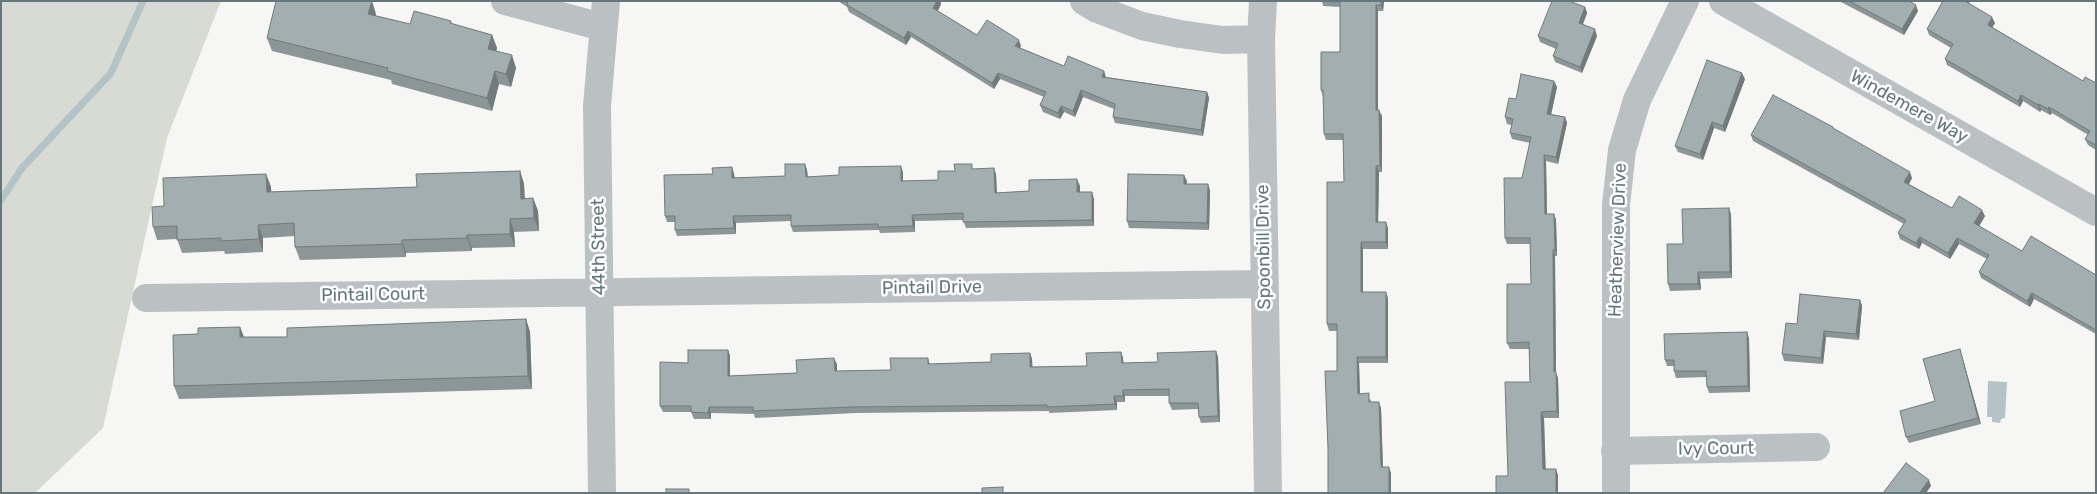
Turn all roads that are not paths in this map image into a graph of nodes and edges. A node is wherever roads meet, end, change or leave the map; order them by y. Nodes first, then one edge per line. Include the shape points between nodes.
1 (505, 1) edge
2 (1084, 1) edge
3 (1263, 1) edge
4 (1685, 1) edge
5 (1722, 1) edge
6 (604, 14) edge
7 (1261, 39) junction
8 (2096, 212) edge
9 (1265, 284) junction
10 (600, 292) junction
11 (146, 298) dead end
12 (1816, 447) dead end
13 (1615, 451) junction
14 (602, 493) edge
15 (1268, 493) edge
16 (1616, 493) edge

1 - 6 street
2 - 7 street via 1142,26 1223,40
3 - 7 street, Spoonbill Drive
4 - 13 street, Heatherview Drive via 1637,100 1622,150 1616,205
5 - 8 street, Windemere Way
6 - 10 street, 44th Street via 597,106
7 - 9 street, Spoonbill Drive
9 - 10 street, Pintail Drive
9 - 15 street, Spoonbill Drive
10 - 11 street, Pintail Court
10 - 14 street, 44th Street
12 - 13 street, Ivy Court
13 - 16 street, Heatherview Drive

